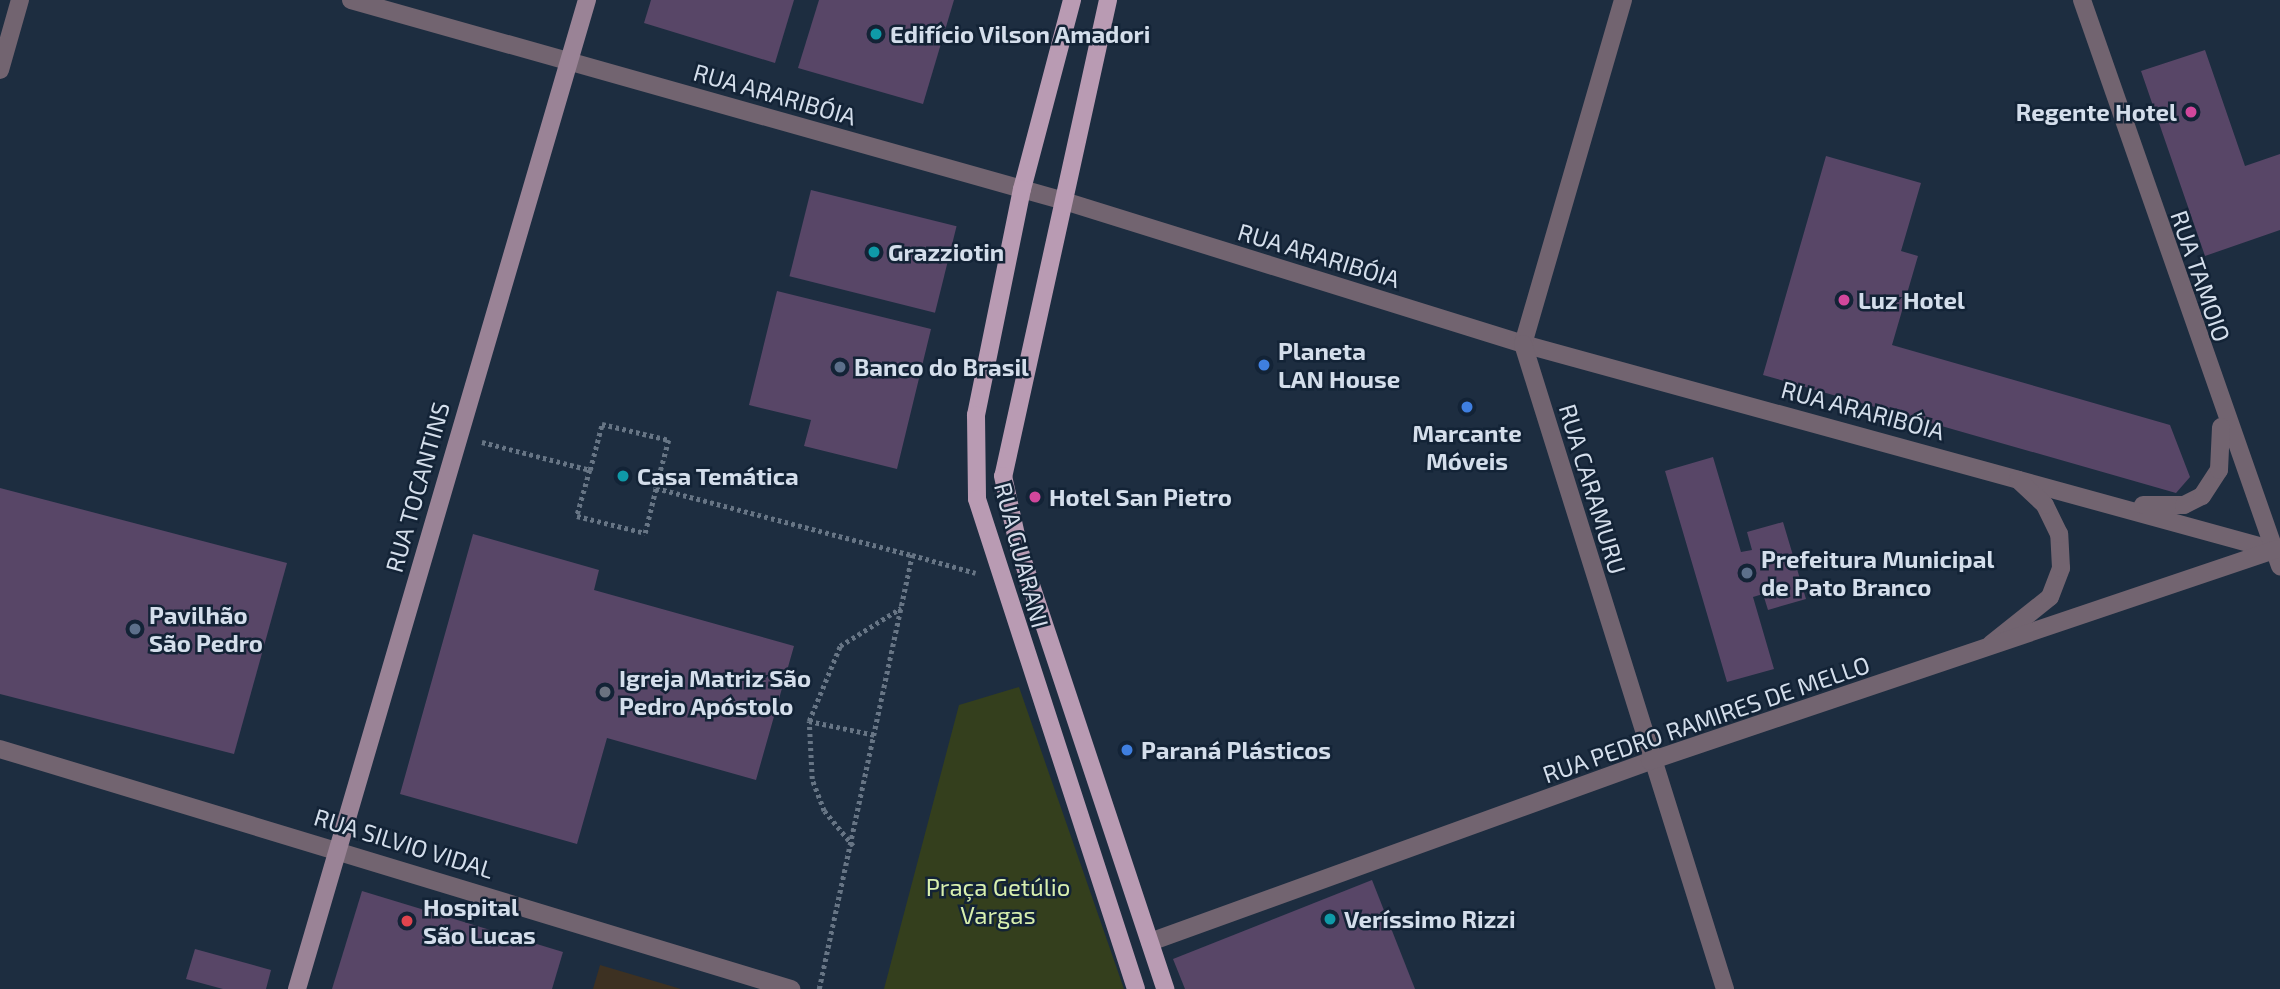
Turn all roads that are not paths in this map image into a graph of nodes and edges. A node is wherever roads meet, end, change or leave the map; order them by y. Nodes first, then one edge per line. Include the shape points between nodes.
1 (20, 0) edge
2 (351, 0) edge
3 (587, 0) edge
4 (1072, 0) edge
5 (1108, 0) edge
6 (1623, 0) edge
7 (2082, 0) edge
8 (570, 62) junction
9 (0, 70) edge
10 (1022, 189) junction
11 (1061, 200) junction
12 (1523, 344) junction
13 (2206, 369) junction
14 (2012, 475) junction
15 (2081, 495) junction
16 (2278, 555) edge
17 (1975, 656) junction
18 (0, 749) edge
19 (1650, 761) junction
20 (337, 849) junction
21 (1150, 942) junction
22 (297, 989) edge
23 (791, 989) edge
24 (1136, 989) edge
25 (1165, 989) edge
26 (1725, 989) edge

1 - 9 street
2 - 8 street, RUA ARARIBÓIA
3 - 8 main road, RUA TOCANTINS
4 - 10 main road, RUA GUARANI
5 - 11 main road, RUA GUARANI
6 - 12 street
7 - 13 street, RUA TAMOIO
8 - 10 street, RUA ARARIBÓIA
8 - 20 main road, RUA TOCANTINS
10 - 11 street, RUA ARARIBÓIA
10 - 24 main road, RUA GUARANI via 976,415 977,499 999,580
11 - 12 street, RUA ARARIBÓIA
11 - 21 main road, RUA GUARANI via 1003,476 1019,549
12 - 14 street, RUA ARARIBÓIA
12 - 19 street, RUA CARAMURU
13 - 15 street via 2224,437 2219,470 2202,496 2165,506
13 - 16 street, RUA TAMOIO
14 - 15 street, RUA ARARIBÓIA
14 - 17 street via 2045,505 2059,534 2061,568 2050,597
15 - 16 street, RUA ARARIBÓIA
16 - 17 street, RUA PEDRO RAMIRES DE MELLO
17 - 19 street, RUA PEDRO RAMIRES DE MELLO
18 - 20 street, RUA SILVIO VIDAL
19 - 21 street, RUA PEDRO RAMIRES DE MELLO
19 - 26 street, RUA CARAMURU
20 - 22 main road, RUA TOCANTINS
20 - 23 street, RUA SILVIO VIDAL
21 - 25 main road, RUA GUARANI

